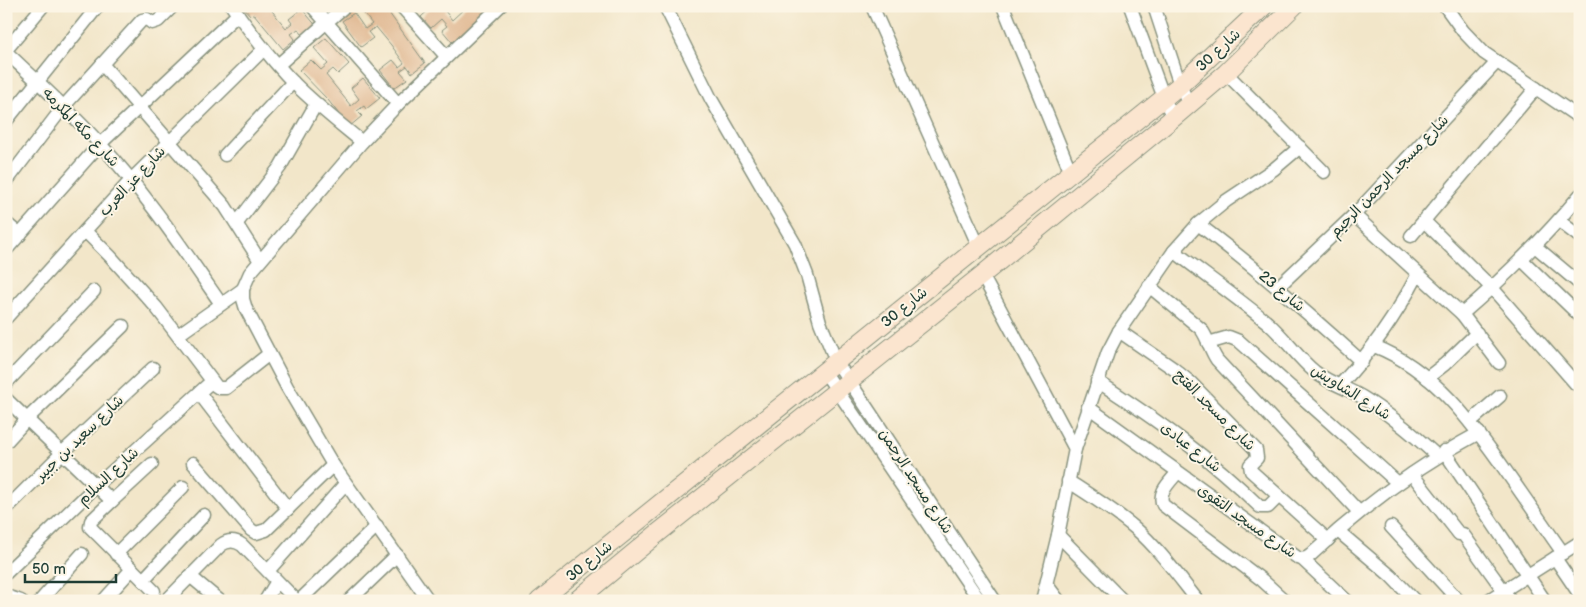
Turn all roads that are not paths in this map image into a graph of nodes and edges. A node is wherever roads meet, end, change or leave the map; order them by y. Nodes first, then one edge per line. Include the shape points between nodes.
1 (43, 6) edge
2 (98, 6) edge
3 (173, 6) edge
4 (312, 6) edge
5 (345, 6) edge
6 (401, 6) edge
7 (500, 6) edge
8 (665, 6) edge
9 (872, 6) edge
10 (1003, 6) edge
11 (1130, 6) edge
12 (1154, 6) edge
13 (1264, 6) edge
14 (1294, 6) edge
15 (1445, 6) edge
16 (235, 10) edge
17 (326, 22) junction
18 (264, 49) junction
19 (6, 51) edge
20 (446, 56) junction
21 (1497, 62) junction
22 (102, 64) junction
23 (278, 65) junction
24 (1226, 73) junction
25 (38, 82) junction
26 (293, 82) junction
27 (1180, 85) junction
28 (1536, 88) junction
29 (1164, 98) junction
30 (316, 104) junction
31 (398, 104) junction
32 (1189, 104) junction
33 (64, 106) junction
34 (139, 107) junction
35 (1173, 118) junction
36 (1580, 118) edge
37 (6, 121) edge
38 (170, 141) junction
39 (362, 142) junction
40 (100, 144) junction
41 (1300, 147) junction
42 (225, 155) dead end
43 (1324, 172) dead end
44 (1071, 173) junction
45 (131, 180) junction
46 (6, 182) edge
47 (1580, 194) edge
48 (1354, 215) junction
49 (1559, 221) junction
50 (1424, 222) junction
51 (6, 223) edge
52 (237, 223) junction
53 (1198, 224) junction
54 (85, 231) junction
55 (20, 235) junction
56 (1411, 236) dead end
57 (1580, 237) edge
58 (979, 247) junction
59 (1536, 247) junction
60 (6, 250) edge
61 (1174, 251) junction
62 (1522, 260) junction
63 (260, 261) junction
64 (982, 274) junction
65 (1418, 274) junction
66 (1580, 284) edge
67 (932, 285) junction
68 (1149, 286) junction
69 (1278, 287) junction
70 (1492, 288) junction
71 (243, 289) junction
72 (94, 292) dead end
73 (946, 303) junction
74 (221, 304) junction
75 (1462, 314) junction
76 (1580, 316) edge
77 (6, 318) edge
78 (124, 326) dead end
79 (1119, 331) junction
80 (1477, 333) junction
81 (178, 335) junction
82 (1208, 343) junction
83 (1374, 346) junction
84 (269, 354) junction
85 (1362, 362) junction
86 (1499, 363) dead end
87 (830, 366) junction
88 (153, 368) dead end
89 (1427, 378) junction
90 (1097, 381) junction
91 (6, 383) edge
92 (214, 384) junction
93 (1576, 384) dead end
94 (1340, 385) junction
95 (844, 386) junction
96 (199, 393) junction
97 (1500, 396) dead end
98 (6, 399) edge
99 (1088, 407) junction
100 (27, 419) junction
101 (1470, 422) junction
102 (1479, 432) junction
103 (6, 442) edge
104 (1075, 449) junction
105 (62, 453) junction
106 (1440, 454) junction
107 (152, 464) dead end
108 (193, 464) dead end
109 (333, 465) junction
110 (1178, 473) junction
111 (1412, 474) junction
112 (1068, 481) junction
113 (1398, 483) junction
114 (345, 484) junction
115 (96, 486) junction
116 (183, 487) dead end
117 (1278, 497) junction
118 (112, 501) junction
119 (6, 509) edge
120 (288, 509) junction
121 (1359, 512) junction
122 (204, 515) dead end
123 (377, 526) junction
124 (1390, 527) dead end
125 (1338, 531) junction
126 (1058, 535) junction
127 (1328, 540) junction
128 (1579, 543) edge
129 (82, 554) dead end
130 (116, 554) junction
131 (398, 555) junction
132 (1559, 555) junction
133 (1302, 559) junction
134 (132, 569) junction
135 (268, 571) junction
136 (6, 573) edge
137 (1528, 575) junction
138 (190, 576) junction
139 (143, 580) junction
140 (277, 580) junction
141 (1047, 585) junction
142 (154, 591) dead end
143 (1508, 595) edge
144 (1580, 595) edge
145 (428, 600) edge
146 (40, 601) edge
147 (103, 601) edge
148 (166, 601) edge
149 (220, 601) edge
150 (265, 601) edge
151 (298, 601) edge
152 (349, 601) edge
153 (539, 601) edge
154 (576, 601) edge
155 (980, 601) edge
156 (995, 601) edge
157 (1042, 601) edge
158 (1059, 601) edge
159 (1123, 601) edge
160 (1198, 601) edge
161 (1285, 601) edge
162 (1347, 601) edge
163 (1415, 601) edge
164 (1459, 601) edge
165 (1487, 601) edge
166 (1545, 601) edge

1 - 19 street
2 - 25 street
3 - 22 street via 156,22 142,20
4 - 17 street
5 - 17 street
6 - 20 street
7 - 20 street
8 - 87 street, شارع مسجد الرحمن via 711,99 795,244 807,275
9 - 58 street
10 - 44 street
11 - 29 street
12 - 27 street
13 - 27 street, شارع 30
14 - 24 street, شارع 30
15 - 21 street via 1473,42
16 - 18 street
16 - 34 street
17 - 23 street
17 - 31 street
18 - 23 street
18 - 38 street, شارع عز العرب
19 - 25 street, شارع مكه المكرمه
20 - 31 street
21 - 28 street
21 - 48 street, شارع مسجد الرحمن الرحيم
22 - 33 street
22 - 34 street
23 - 26 street
24 - 32 street, شارع 30
24 - 41 street
25 - 33 street, شارع مكه المكرمه
25 - 37 street
26 - 30 street
26 - 42 street
27 - 29 street, شارع 30
27 - 32 street
28 - 36 street
28 - 50 street
29 - 35 street
29 - 44 street, شارع 30
30 - 39 street
30 - 52 street via 280,167
31 - 39 street
32 - 35 street, شارع 30
33 - 40 street, شارع مكه المكرمه
33 - 46 street
34 - 38 street
34 - 40 street
35 - 64 street, شارع 30
38 - 45 street, شارع عز العرب
38 - 52 street
39 - 63 street
40 - 45 street, شارع مكه المكرمه
40 - 55 street
41 - 43 street
41 - 53 street
44 - 58 street, شارع 30
45 - 54 street, شارع عز العرب
45 - 74 street, شارع مكه المكرمه
47 - 49 street
48 - 65 street
48 - 69 street, شارع مسجد الرحمن الرحيم
49 - 57 street
49 - 59 street
50 - 56 street
50 - 70 street
51 - 55 street
52 - 63 street
53 - 61 street
53 - 69 street, شارع 23
54 - 77 street, شارع عز العرب
54 - 81 street
55 - 60 street
58 - 67 street, شارع 30
59 - 62 street
59 - 66 street
61 - 68 street
61 - 94 street, شارع الشاويش via 1267,322 1316,373
62 - 70 street
62 - 76 street
63 - 71 street
64 - 73 street, شارع 30
64 - 104 street
65 - 75 street
65 - 83 street
67 - 73 street
67 - 87 street, شارع 30
68 - 79 street
68 - 82 street via 1201,329
69 - 85 street, شارع 23
70 - 75 street
70 - 93 street
71 - 74 street
71 - 84 street via 246,309
72 - 91 street
73 - 95 street, شارع 30
74 - 81 street
75 - 80 street
78 - 100 street
79 - 90 street
79 - 117 street, شارع مسجد الفتح via 1185,378 1254,447 1257,458 1250,465 1250,470
80 - 86 street
80 - 89 street
81 - 92 street
82 - 113 street via 1229,337 1239,341
82 - 121 street via 1217,360
83 - 85 street
83 - 89 street via 1402,359
84 - 92 street via 226,388
84 - 109 street
85 - 94 street
87 - 95 street, شارع مسجد الرحمن
87 - 153 street, شارع 30
88 - 105 street, شارع سعيد بن جبير
89 - 101 street
90 - 99 street
90 - 117 street, شارع عبادى via 1181,438 1260,507 1268,507
92 - 96 street, شارع السلام
94 - 106 street, شارع الشاويش via 1381,409
95 - 154 street, شارع 30
95 - 155 street, شارع مسجد الرحمن
95 - 156 street, شارع مسجد الرحمن
96 - 115 street, شارع السلام
96 - 120 street
97 - 101 street
98 - 100 street
99 - 104 street
99 - 110 street, شارع مسجد التقوى
100 - 103 street
100 - 105 street
101 - 102 street
102 - 106 street, شارع مسجد التقوى
102 - 132 street
104 - 112 street
105 - 115 street
105 - 119 street, شارع سعيد بن جبير
106 - 111 street, شارع مسجد التقوى
106 - 137 street, شارع الشاويش
107 - 118 street
108 - 120 street via 256,533 266,530
109 - 114 street
109 - 120 street
110 - 133 street, شارع مسجد التقوى
110 - 161 street via 1161,494 1164,504
111 - 113 street, شارع مسجد التقوى
111 - 143 street via 1459,534 1463,534
112 - 126 street
112 - 160 street via 1134,528 1155,548
113 - 121 street, شارع مسجد التقوى
114 - 123 street
114 - 135 street
115 - 118 street
115 - 136 street, شارع السلام
116 - 130 street
117 - 127 street, شارع مسجد الفتح
118 - 130 street via 90,525
121 - 125 street, شارع مسجد التقوى
122 - 139 street
123 - 131 street
123 - 151 street
124 - 164 street
125 - 127 street, شارع مسجد التقوى
125 - 163 street
126 - 141 street
126 - 159 street
127 - 133 street, شارع مسجد التقوى
128 - 132 street
129 - 146 street
130 - 134 street
131 - 145 street
131 - 152 street
132 - 137 street
132 - 144 street
133 - 162 street
134 - 139 street
134 - 147 street
135 - 138 street via 242,545 229,541
135 - 140 street
137 - 143 street
137 - 166 street, شارع الشاويش
138 - 148 street
138 - 149 street
139 - 142 street
140 - 150 street
140 - 151 street
141 - 157 street
141 - 158 street
143 - 165 street

